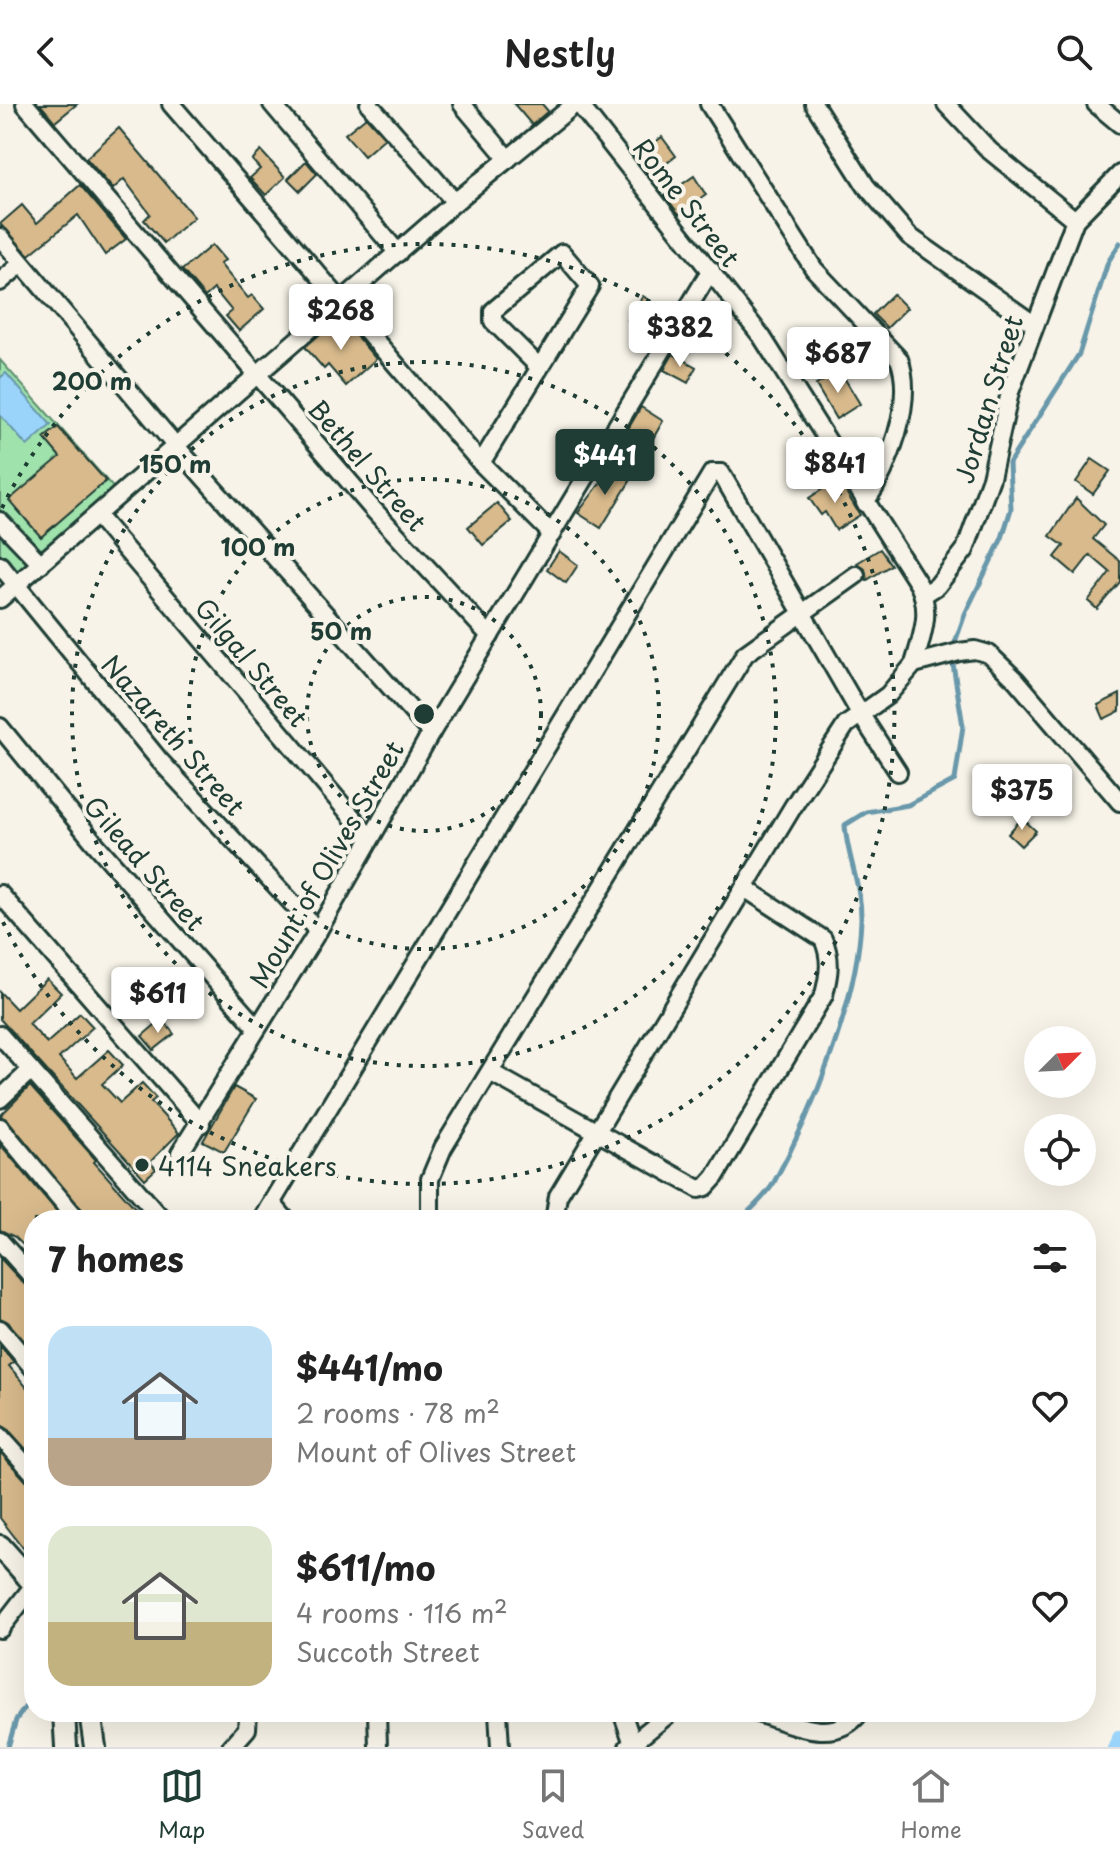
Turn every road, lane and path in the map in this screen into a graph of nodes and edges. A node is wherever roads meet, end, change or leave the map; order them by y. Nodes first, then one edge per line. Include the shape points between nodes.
1 (25, 104) edge
2 (171, 104) edge
3 (272, 104) edge
4 (369, 104) edge
5 (462, 104) edge
6 (577, 104) edge
7 (709, 104) edge
8 (814, 104) edge
9 (946, 104) edge
10 (1096, 104) edge
11 (1120, 124) edge
12 (508, 159) junction
13 (1120, 174) edge
14 (455, 202) junction
15 (1075, 220) junction
16 (0, 237) edge
17 (398, 253) junction
18 (21, 264) junction
19 (711, 270) junction
20 (0, 282) edge
21 (341, 304) junction
22 (1035, 325) junction
23 (538, 366) junction
24 (258, 374) junction
25 (174, 444) junction
26 (481, 463) junction
27 (865, 503) junction
28 (98, 517) junction
29 (0, 521) edge
30 (552, 534) junction
31 (41, 564) junction
32 (0, 565) edge
33 (856, 575) dead end
34 (17, 585) junction
35 (923, 595) junction
36 (0, 599) edge
37 (801, 611) junction
38 (490, 636) junction
39 (914, 664) junction
40 (861, 715) junction
41 (0, 727) edge
42 (431, 733) junction
43 (898, 772) dead end
44 (1120, 802) edge
45 (370, 838) junction
46 (746, 889) junction
47 (0, 894) edge
48 (318, 931) junction
49 (257, 1028) junction
50 (0, 1035) edge
51 (31, 1070) junction
52 (490, 1072) junction
53 (0, 1099) edge
54 (201, 1124) junction
55 (0, 1127) edge
56 (599, 1133) junction
57 (180, 1153) dead end
58 (272, 1203) junction
59 (70, 1210) edge
60 (154, 1210) edge
61 (267, 1210) edge
62 (278, 1210) edge
63 (430, 1210) edge
64 (556, 1210) edge
65 (0, 1241) edge
66 (24, 1268) edge
67 (0, 1329) edge
68 (24, 1357) edge
69 (0, 1436) edge
70 (24, 1463) edge
71 (0, 1546) edge
72 (24, 1574) edge
73 (24, 1598) edge
74 (0, 1629) edge
75 (64, 1722) edge
76 (92, 1722) edge
77 (247, 1722) edge
78 (377, 1722) edge
79 (499, 1722) edge
80 (625, 1722) edge
81 (659, 1722) edge
82 (790, 1722) edge
83 (852, 1722) edge
84 (631, 1746) edge
85 (66, 1747) edge
86 (95, 1747) edge
87 (231, 1747) edge
88 (378, 1747) edge
89 (500, 1747) edge

1 - 24 street, Bethel Street
2 - 21 street
3 - 17 street
4 - 14 street
5 - 12 street
6 - 12 street
6 - 19 street, Rome Street
7 - 27 street via 814,269 899,359 906,377 905,397 882,478
8 - 22 street via 866,186 909,236
9 - 15 street via 990,151
10 - 11 street
12 - 14 street
13 - 15 street, Jordan Street
14 - 17 street
15 - 22 street, Jordan Street
16 - 18 street
17 - 21 street
18 - 20 street
18 - 25 street
19 - 27 street, Rome Street via 762,337
19 - 30 street, Mount of Olives Street
21 - 24 street
21 - 26 street
22 - 35 street, Jordan Street via 965,550 937,586
23 - 23 street via 590,286 562,253 493,311 493,321
23 - 26 street
24 - 25 street
24 - 38 street, Bethel Street
25 - 28 street
25 - 42 street
26 - 30 street
27 - 35 street, Rome Street
28 - 31 street
28 - 45 street, Gilgal Street
29 - 31 street
30 - 38 street, Mount of Olives Street
31 - 34 street
32 - 34 street, Nazareth Street
33 - 37 street
34 - 36 street
34 - 48 street, Nazareth Street via 160,761
35 - 39 street via 925,628
37 - 40 street
37 - 52 street via 745,654
37 - 58 street via 721,473 712,473
38 - 42 street, Mount of Olives Street
39 - 40 street via 888,695
39 - 44 street via 959,652 989,654
40 - 43 street
40 - 46 street via 846,725
41 - 49 street, Gilead Street
42 - 45 street, Mount of Olives Street
45 - 48 street, Mount of Olives Street
46 - 56 street
46 - 56 street via 823,939 830,963 824,995 715,1177 699,1189
47 - 54 street
48 - 49 street, Mount of Olives Street
49 - 54 street, Mount of Olives Street
50 - 51 street
51 - 53 street
51 - 60 street
52 - 56 street
52 - 63 street via 443,1148 430,1179
54 - 57 street, Mount of Olives Street
55 - 59 street
56 - 64 street via 558,1196
58 - 61 street
58 - 62 street
65 - 66 street
67 - 68 street
69 - 70 street
71 - 72 main road
73 - 74 street
75 - 85 main road
76 - 86 main road
77 - 87 street
78 - 88 street
79 - 89 street
80 - 84 street
81 - 84 street
82 - 83 street via 825,1732

